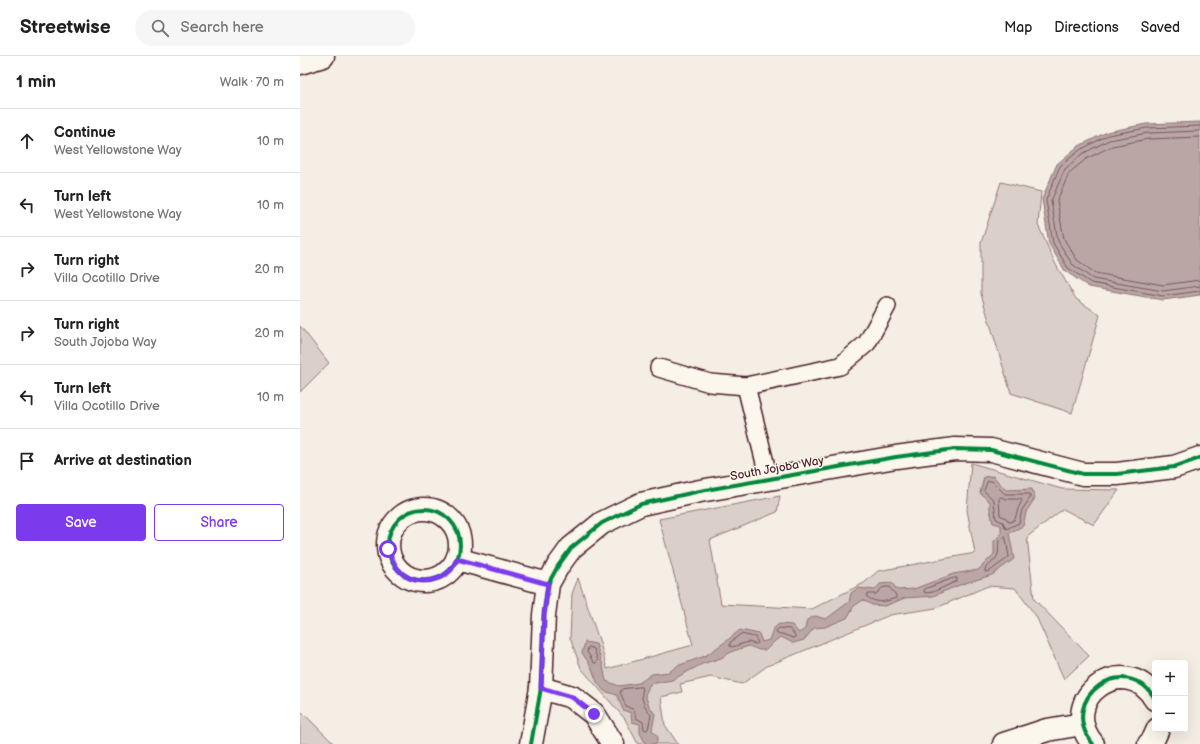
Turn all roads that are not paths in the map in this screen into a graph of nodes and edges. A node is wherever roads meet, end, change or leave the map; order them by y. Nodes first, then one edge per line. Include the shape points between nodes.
1 (323, 56) edge
2 (300, 63) edge
3 (887, 306) dead end
4 (659, 368) dead end
5 (746, 386) junction
6 (1200, 458) edge
7 (769, 479) junction
8 (457, 559) dead end
9 (548, 584) junction
10 (541, 688) junction
11 (1154, 696) edge
12 (1082, 724) junction
13 (1157, 732) edge
14 (531, 744) edge
15 (613, 744) edge
16 (1004, 744) edge
17 (1093, 744) edge
18 (1149, 744) edge

1 - 2 street
3 - 5 lane via 867,343 840,366
4 - 5 lane via 710,383
5 - 7 lane
6 - 7 street, South Jojoba Way via 1174,467 1117,474 1083,474 991,450 955,448
7 - 9 street, South Jojoba Way via 641,504 602,523 571,548
8 - 9 street
9 - 10 street, South Jojoba Way
10 - 14 street, South Jojoba Way
10 - 15 street via 572,697 594,714
11 - 12 street via 1140,683 1128,678 1104,682 1093,689 1086,699 1082,711
12 - 16 street via 1047,730
12 - 17 street via 1086,737
13 - 18 street

